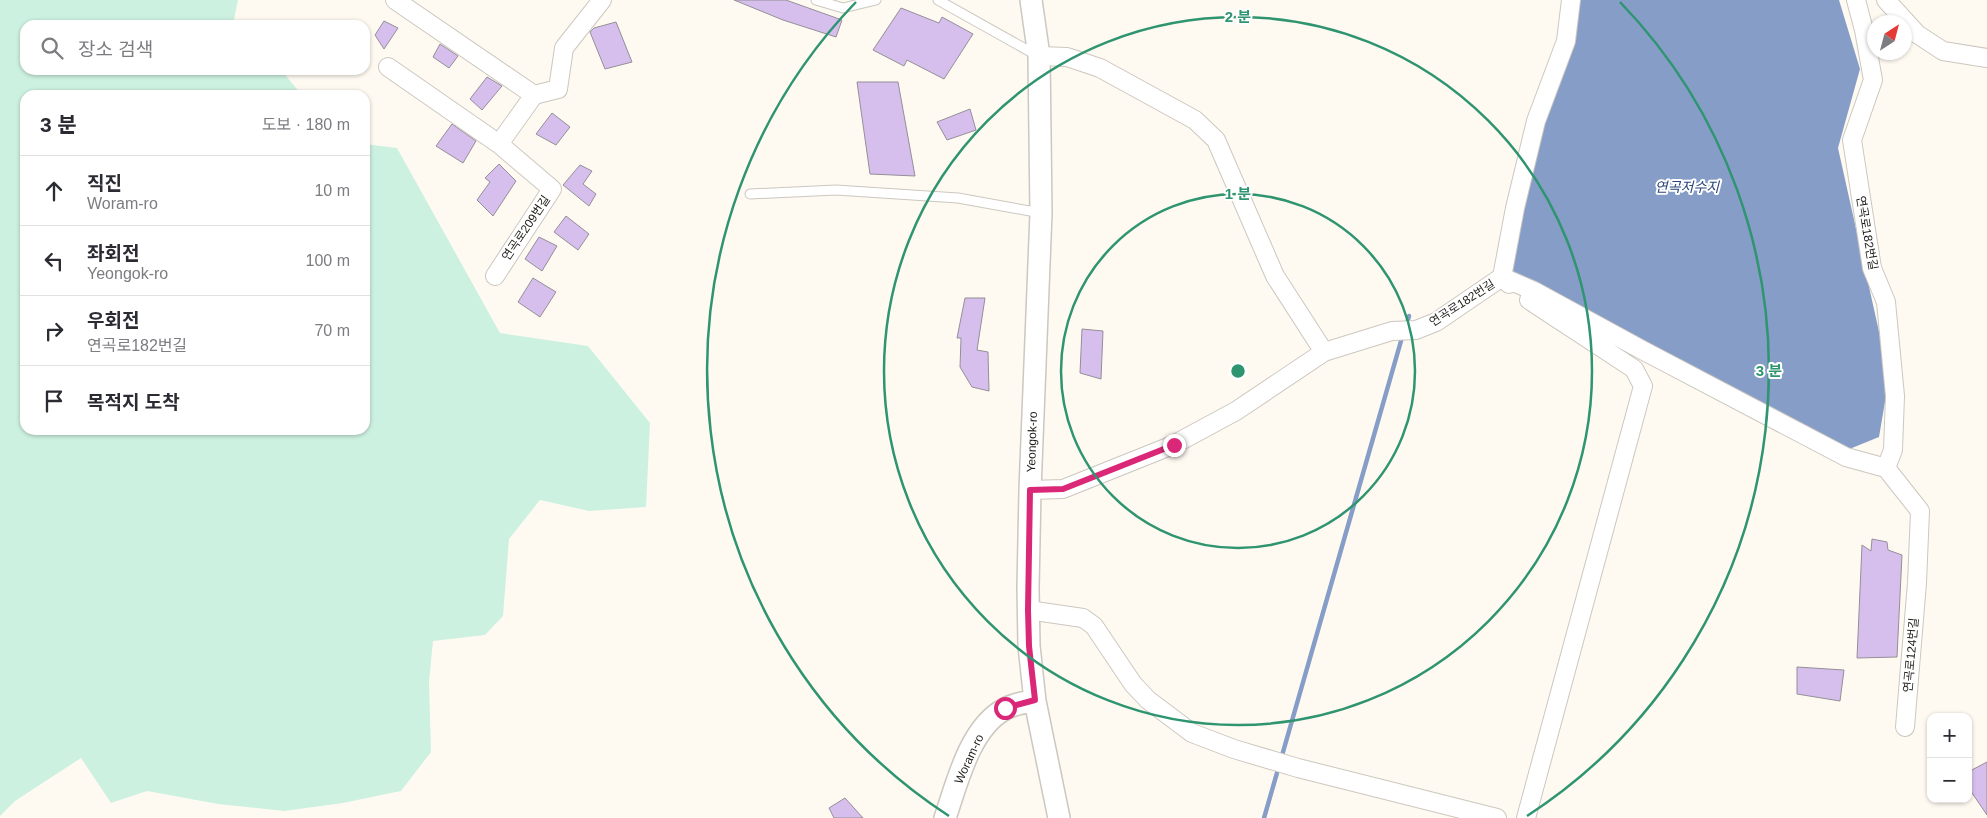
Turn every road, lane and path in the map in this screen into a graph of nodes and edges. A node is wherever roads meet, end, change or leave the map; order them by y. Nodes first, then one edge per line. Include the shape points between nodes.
1 (395, 0) edge
2 (602, 0) edge
3 (816, 0) edge
4 (876, 0) edge
5 (938, 0) edge
6 (1031, 0) edge
7 (1571, 0) edge
8 (1856, 0) edge
9 (1886, 0) edge
10 (1039, 56) junction
11 (1987, 58) edge
12 (388, 67) dead end
13 (534, 95) junction
14 (499, 144) junction
15 (750, 194) dead end
16 (1042, 213) junction
17 (495, 276) dead end
18 (1502, 277) junction
19 (1324, 352) junction
20 (1886, 468) junction
21 (1030, 490) junction
22 (1028, 610) junction
23 (1035, 700) junction
24 (1905, 727) dead end
25 (945, 818) edge
26 (1059, 818) edge
27 (1498, 818) edge
28 (1526, 818) edge

1 - 13 street
2 - 13 street via 564,48 558,89
3 - 4 lane via 843,8
5 - 10 lane
6 - 10 street, Yeongok-ro
7 - 18 street via 1566,41 1536,121
8 - 20 street, 연곡로182번길 via 1873,80 1852,140 1872,268 1886,302 1895,396 1892,450
9 - 11 street via 1917,34 1943,51
10 - 16 street, Yeongok-ro
10 - 19 street via 1067,57 1100,68 1194,120 1216,140 1276,276
12 - 14 street, 연곡로209번길
13 - 14 street
14 - 17 street, 연곡로209번길 via 552,189
15 - 16 lane via 836,190 958,198
16 - 21 street, Yeongok-ro
18 - 19 street, 연곡로182번길 via 1436,322 1416,330 1392,331
18 - 20 street, 연곡로182번길 via 1846,457
18 - 28 street via 1531,301 1634,369 1643,386
19 - 21 street, 연곡로182번길 via 1236,411 1174,445 1063,489
20 - 24 street, 연곡로124번길 via 1920,511
21 - 22 street, Yeongok-ro
22 - 23 street, Yeongok-ro
22 - 27 street via 1083,618 1094,626 1133,684 1148,700 1192,733 1298,768
23 - 25 street, Woram-ro via 1005,708 991,718 968,755
23 - 26 street, Yeongok-ro

